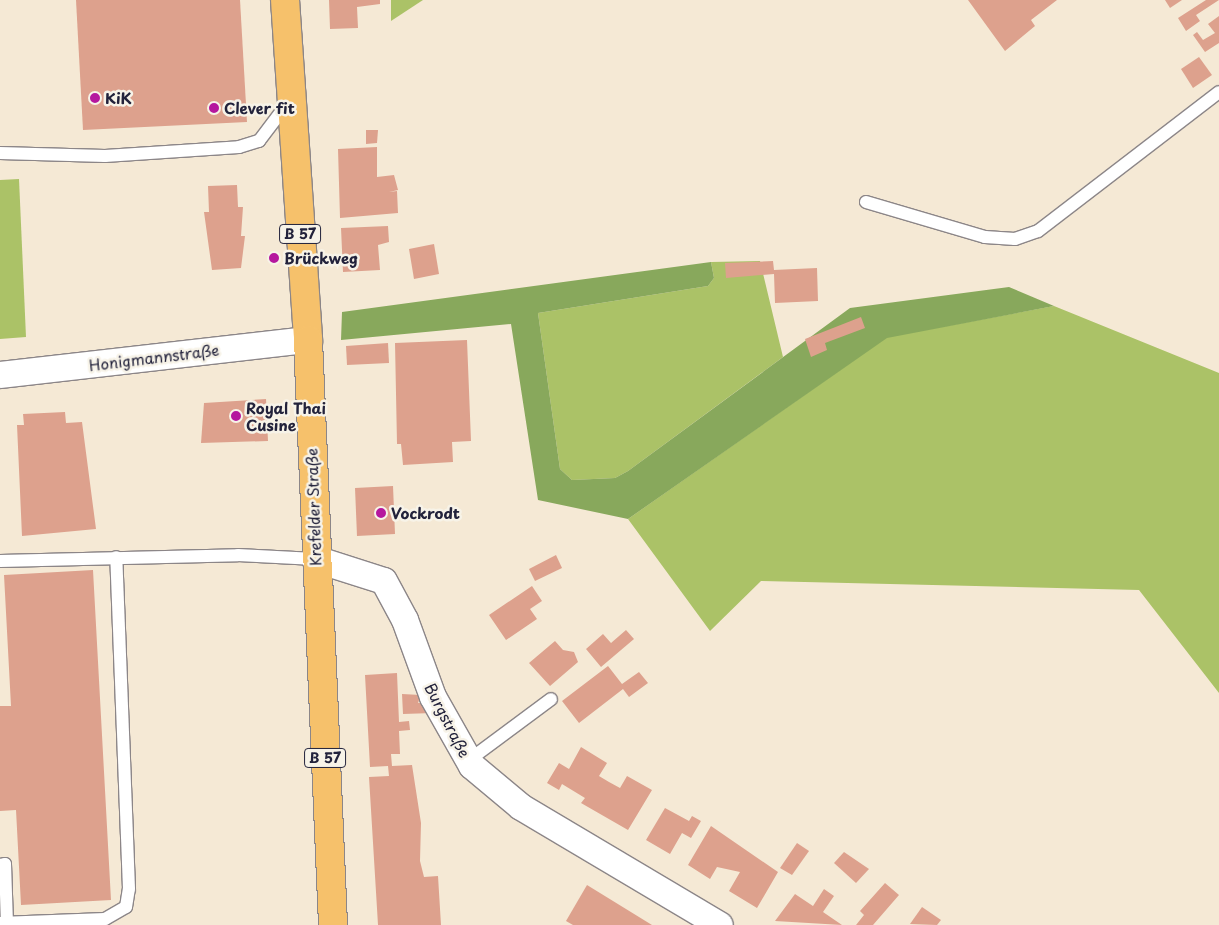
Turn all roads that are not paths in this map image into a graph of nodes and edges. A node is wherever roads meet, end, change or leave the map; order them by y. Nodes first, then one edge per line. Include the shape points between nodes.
1 (285, 0) edge
2 (1219, 92) edge
3 (291, 97) junction
4 (0, 153) edge
5 (866, 202) dead end
6 (308, 340) junction
7 (0, 376) edge
8 (116, 557) junction
9 (315, 559) junction
10 (0, 561) edge
11 (551, 699) dead end
12 (469, 760) junction
13 (0, 865) edge
14 (4, 923) edge
15 (333, 925) edge
16 (720, 925) edge

1 - 3 main road, Krefelder Straße / B 57
2 - 5 lane via 1038,231 1014,239 985,236
3 - 4 lane via 277,123 259,141 239,147 105,156
3 - 6 main road, Krefelder Straße / B 57
6 - 7 street, Honigmannstraße
6 - 9 main road, Krefelder Straße / B 57
8 - 9 lane
8 - 10 lane
8 - 14 lane via 129,889 126,907 104,919
9 - 12 street, Burgstraße via 384,581 406,620 433,697
9 - 15 main road, Krefelder Straße / B 57
11 - 12 lane
12 - 16 street, Burgstraße via 521,806
13 - 14 lane via 5,864

